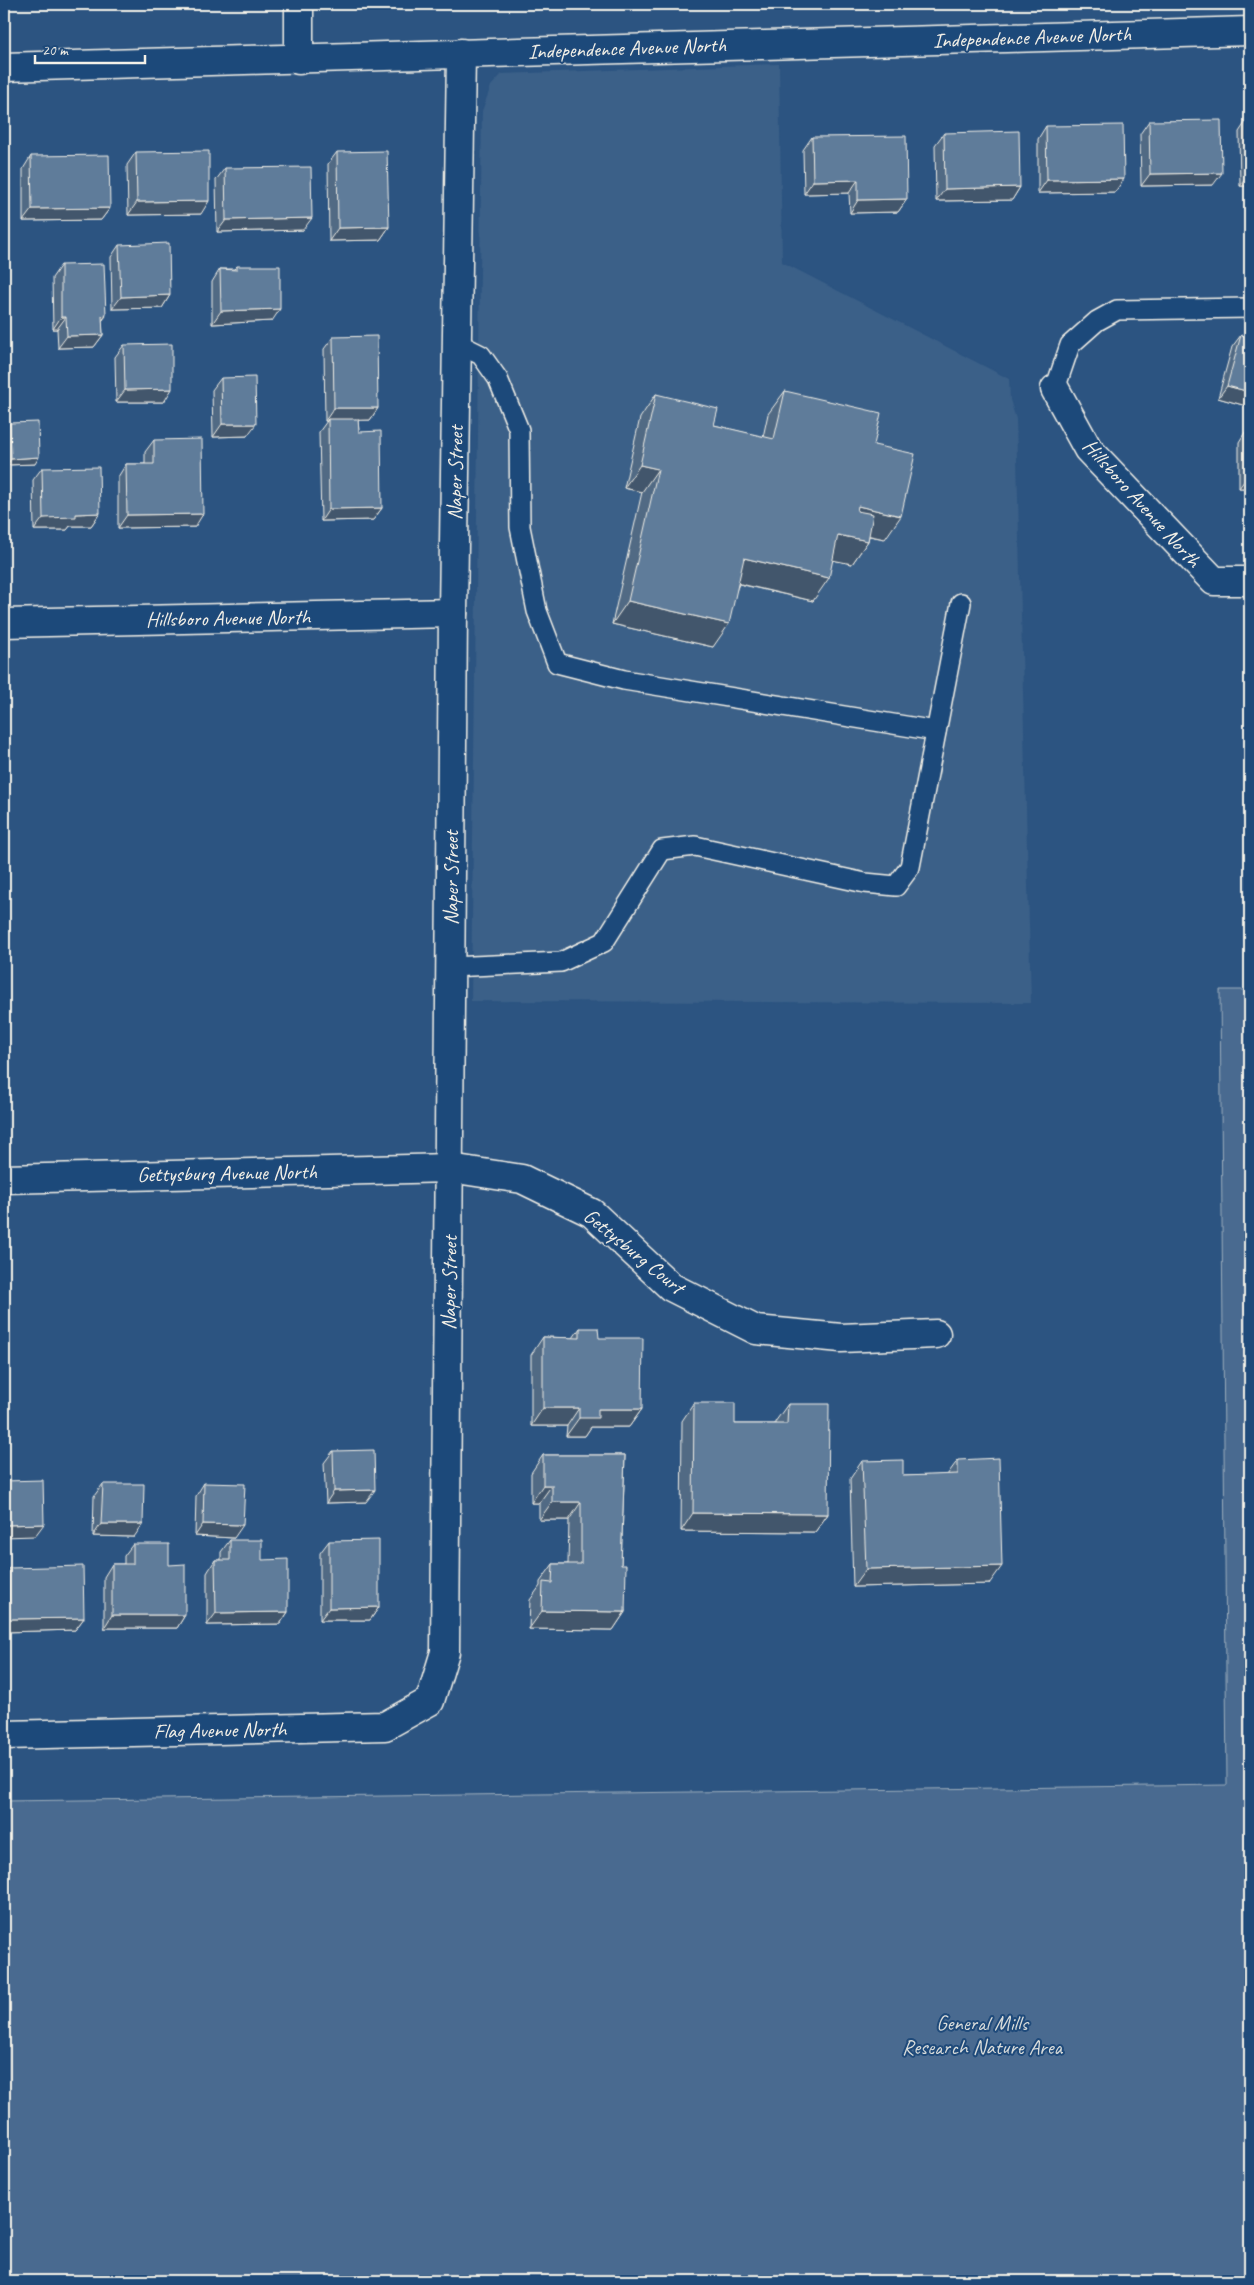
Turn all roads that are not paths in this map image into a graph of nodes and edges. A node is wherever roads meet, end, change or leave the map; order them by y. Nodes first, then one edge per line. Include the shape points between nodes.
1 (299, 4) edge
2 (1250, 31) edge
3 (461, 53) junction
4 (299, 60) junction
5 (4, 67) edge
6 (1250, 308) edge
7 (457, 343) junction
8 (1055, 390) joint
9 (1250, 581) edge
10 (961, 603) dead end
11 (453, 613) junction
12 (4, 623) edge
13 (936, 731) junction
14 (450, 967) junction
15 (450, 1168) junction
16 (4, 1179) edge
17 (936, 1334) dead end
18 (430, 1701) joint
19 (4, 1735) edge

1 - 4 street
2 - 3 street, Independence Avenue North
3 - 4 street, Independence Avenue North
3 - 7 street, Naper Street
4 - 5 street, Independence Avenue North
6 - 8 lane via 1117,310 1097,321 1070,345
7 - 11 street, Naper Street
7 - 13 lane via 481,355 498,379 517,422 520,527 537,611 558,662 624,680
8 - 9 street, Hillsboro Avenue North via 1088,450 1214,582
10 - 13 lane
11 - 12 street, Hillsboro Avenue North
11 - 14 street, Naper Street
13 - 14 lane via 910,867 896,886 865,883 696,846 662,850 604,942 561,962
14 - 15 street, Naper Street
15 - 16 street, Gettysburg Avenue North
15 - 17 street, Gettysburg Court via 522,1179 592,1213 672,1287 756,1330 841,1338
15 - 18 street, Naper Street via 446,1652
18 - 19 street, Flag Avenue North via 384,1726

